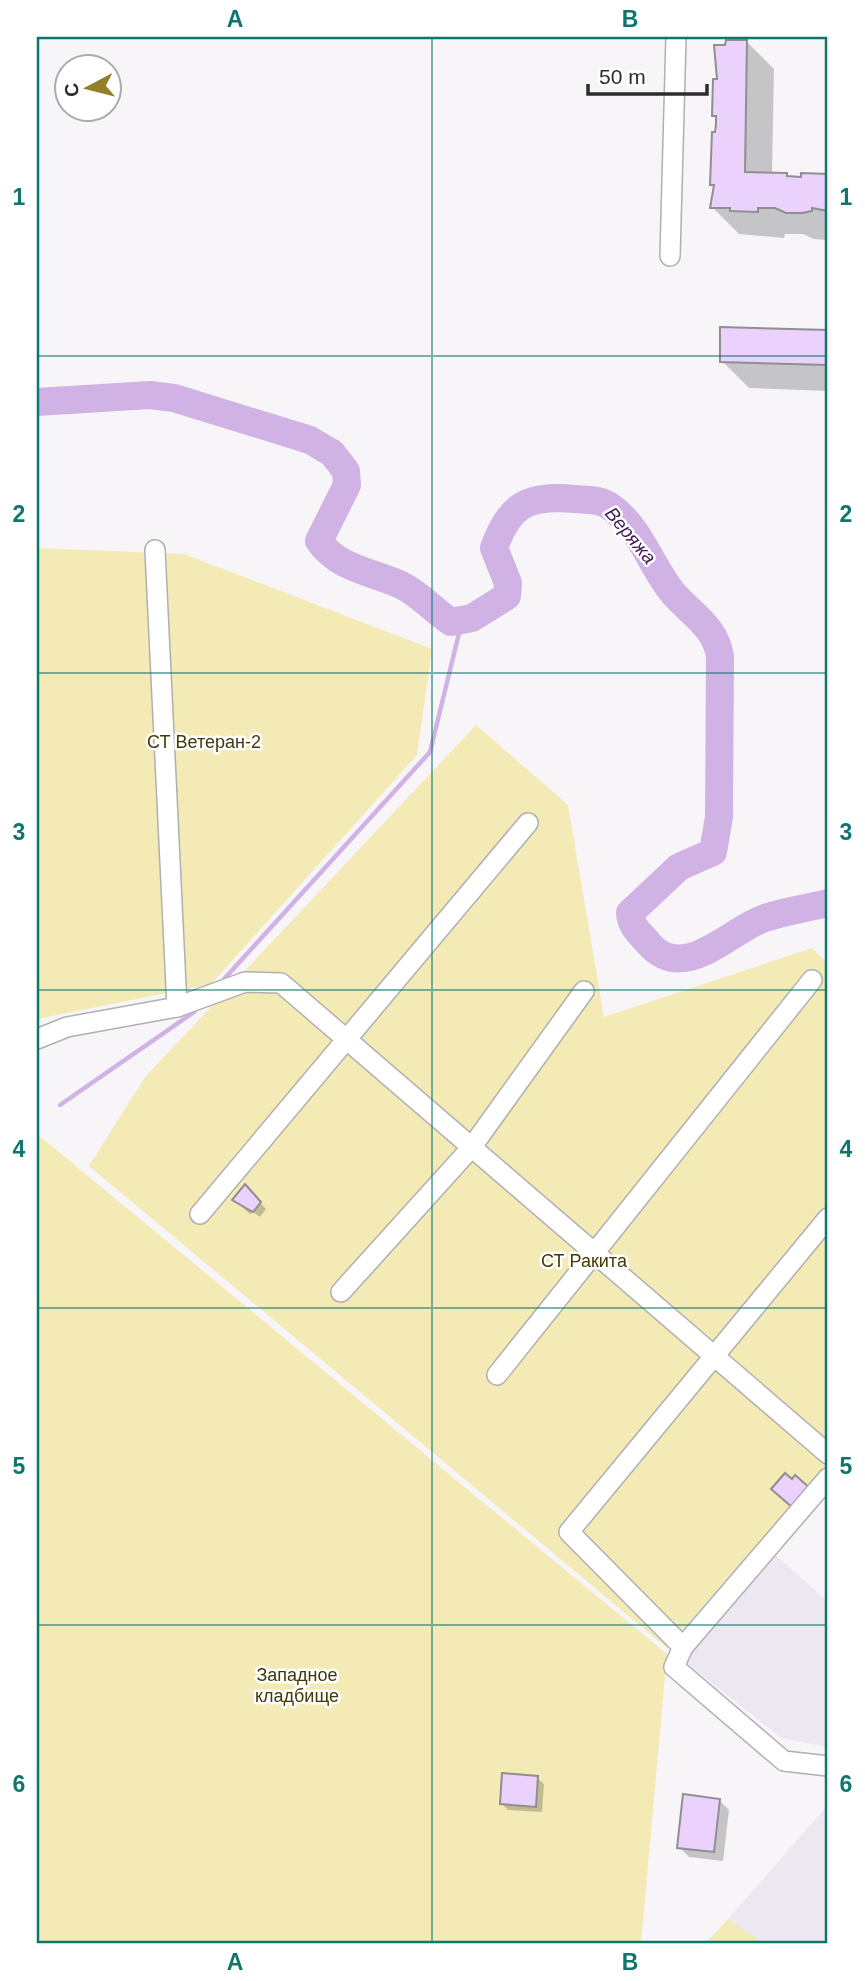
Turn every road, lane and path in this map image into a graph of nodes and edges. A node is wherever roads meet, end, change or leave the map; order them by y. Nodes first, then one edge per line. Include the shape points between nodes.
1 (676, 37) edge
2 (670, 256) dead end
3 (155, 550) dead end
4 (528, 823) dead end
5 (812, 980) dead end
6 (584, 991) dead end
7 (177, 1007) junction
8 (37, 1039) edge
9 (349, 1040) junction
10 (471, 1148) junction
11 (200, 1214) dead end
12 (828, 1219) edge
13 (595, 1252) junction
14 (341, 1292) dead end
15 (717, 1357) junction
16 (497, 1375) dead end
17 (828, 1454) edge
18 (828, 1478) edge
19 (683, 1647) junction
20 (828, 1766) edge

1 - 2 street
3 - 7 street
4 - 9 street
5 - 13 street
6 - 10 street
7 - 8 street via 66,1027
7 - 9 street via 245,982 281,983
9 - 10 street
9 - 11 street
10 - 13 street
10 - 14 street
12 - 15 street
13 - 15 street
13 - 16 street
15 - 17 street
15 - 19 street via 569,1532
18 - 19 street
19 - 20 street via 674,1667 784,1761

